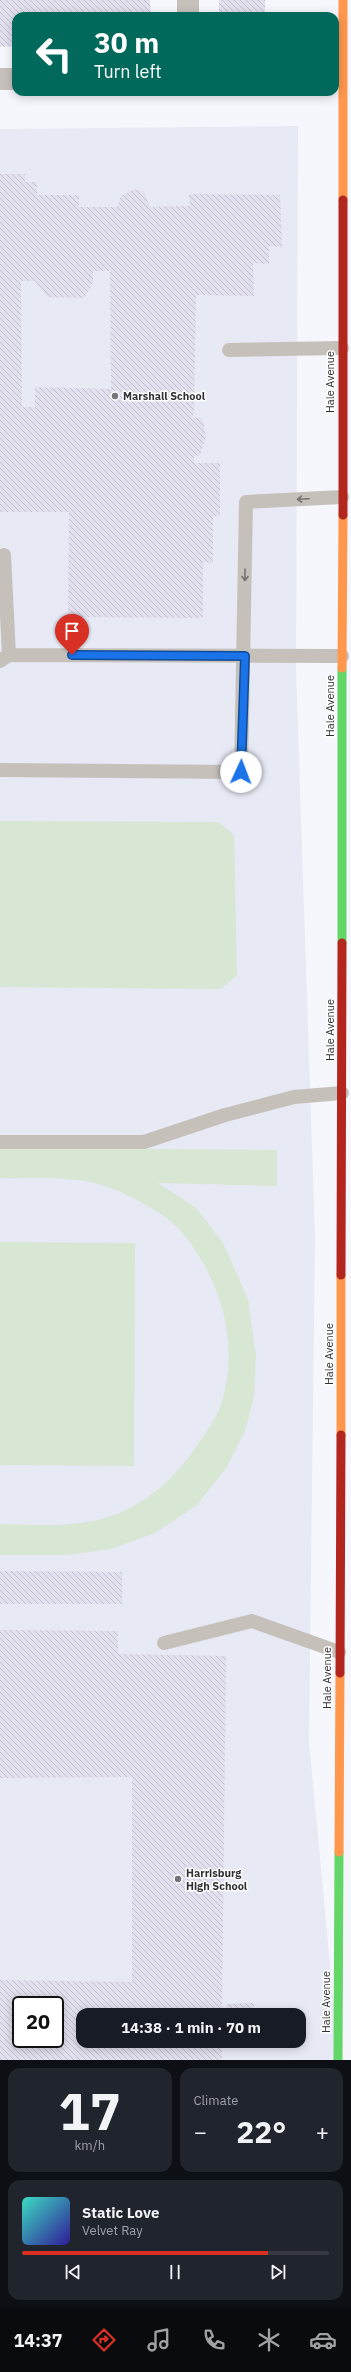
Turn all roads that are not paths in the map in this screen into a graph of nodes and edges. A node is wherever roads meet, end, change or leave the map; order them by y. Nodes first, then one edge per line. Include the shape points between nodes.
1 (188, 0) edge
2 (342, 0) edge
3 (188, 12) edge
4 (343, 67) edge
5 (0, 79) edge
6 (12, 79) edge
7 (342, 348) junction
8 (229, 350) dead end
9 (342, 497) junction
10 (4, 555) dead end
11 (245, 656) junction
12 (342, 656) junction
13 (5, 658) edge
14 (0, 770) edge
15 (347, 784) edge
16 (345, 1082) edge
17 (346, 1131) edge
18 (0, 1142) edge
19 (164, 1643) dead end
20 (345, 1652) edge
21 (342, 2058) edge

1 - 3 street
2 - 4 street, Hale Avenue
4 - 7 street, Hale Avenue
5 - 6 street
7 - 8 lane
7 - 9 street, Hale Avenue
9 -> 11 lane via 246,502
9 - 12 street, Hale Avenue
10 - 13 lane
11 - 12 lane
11 - 13 lane
11 - 14 lane via 241,772
12 - 15 street, Hale Avenue
15 - 16 street, Hale Avenue
16 - 17 street, Hale Avenue
16 - 18 lane via 225,1115 144,1142
17 - 20 street, Hale Avenue
19 - 20 lane via 252,1621
20 - 21 street, Hale Avenue

